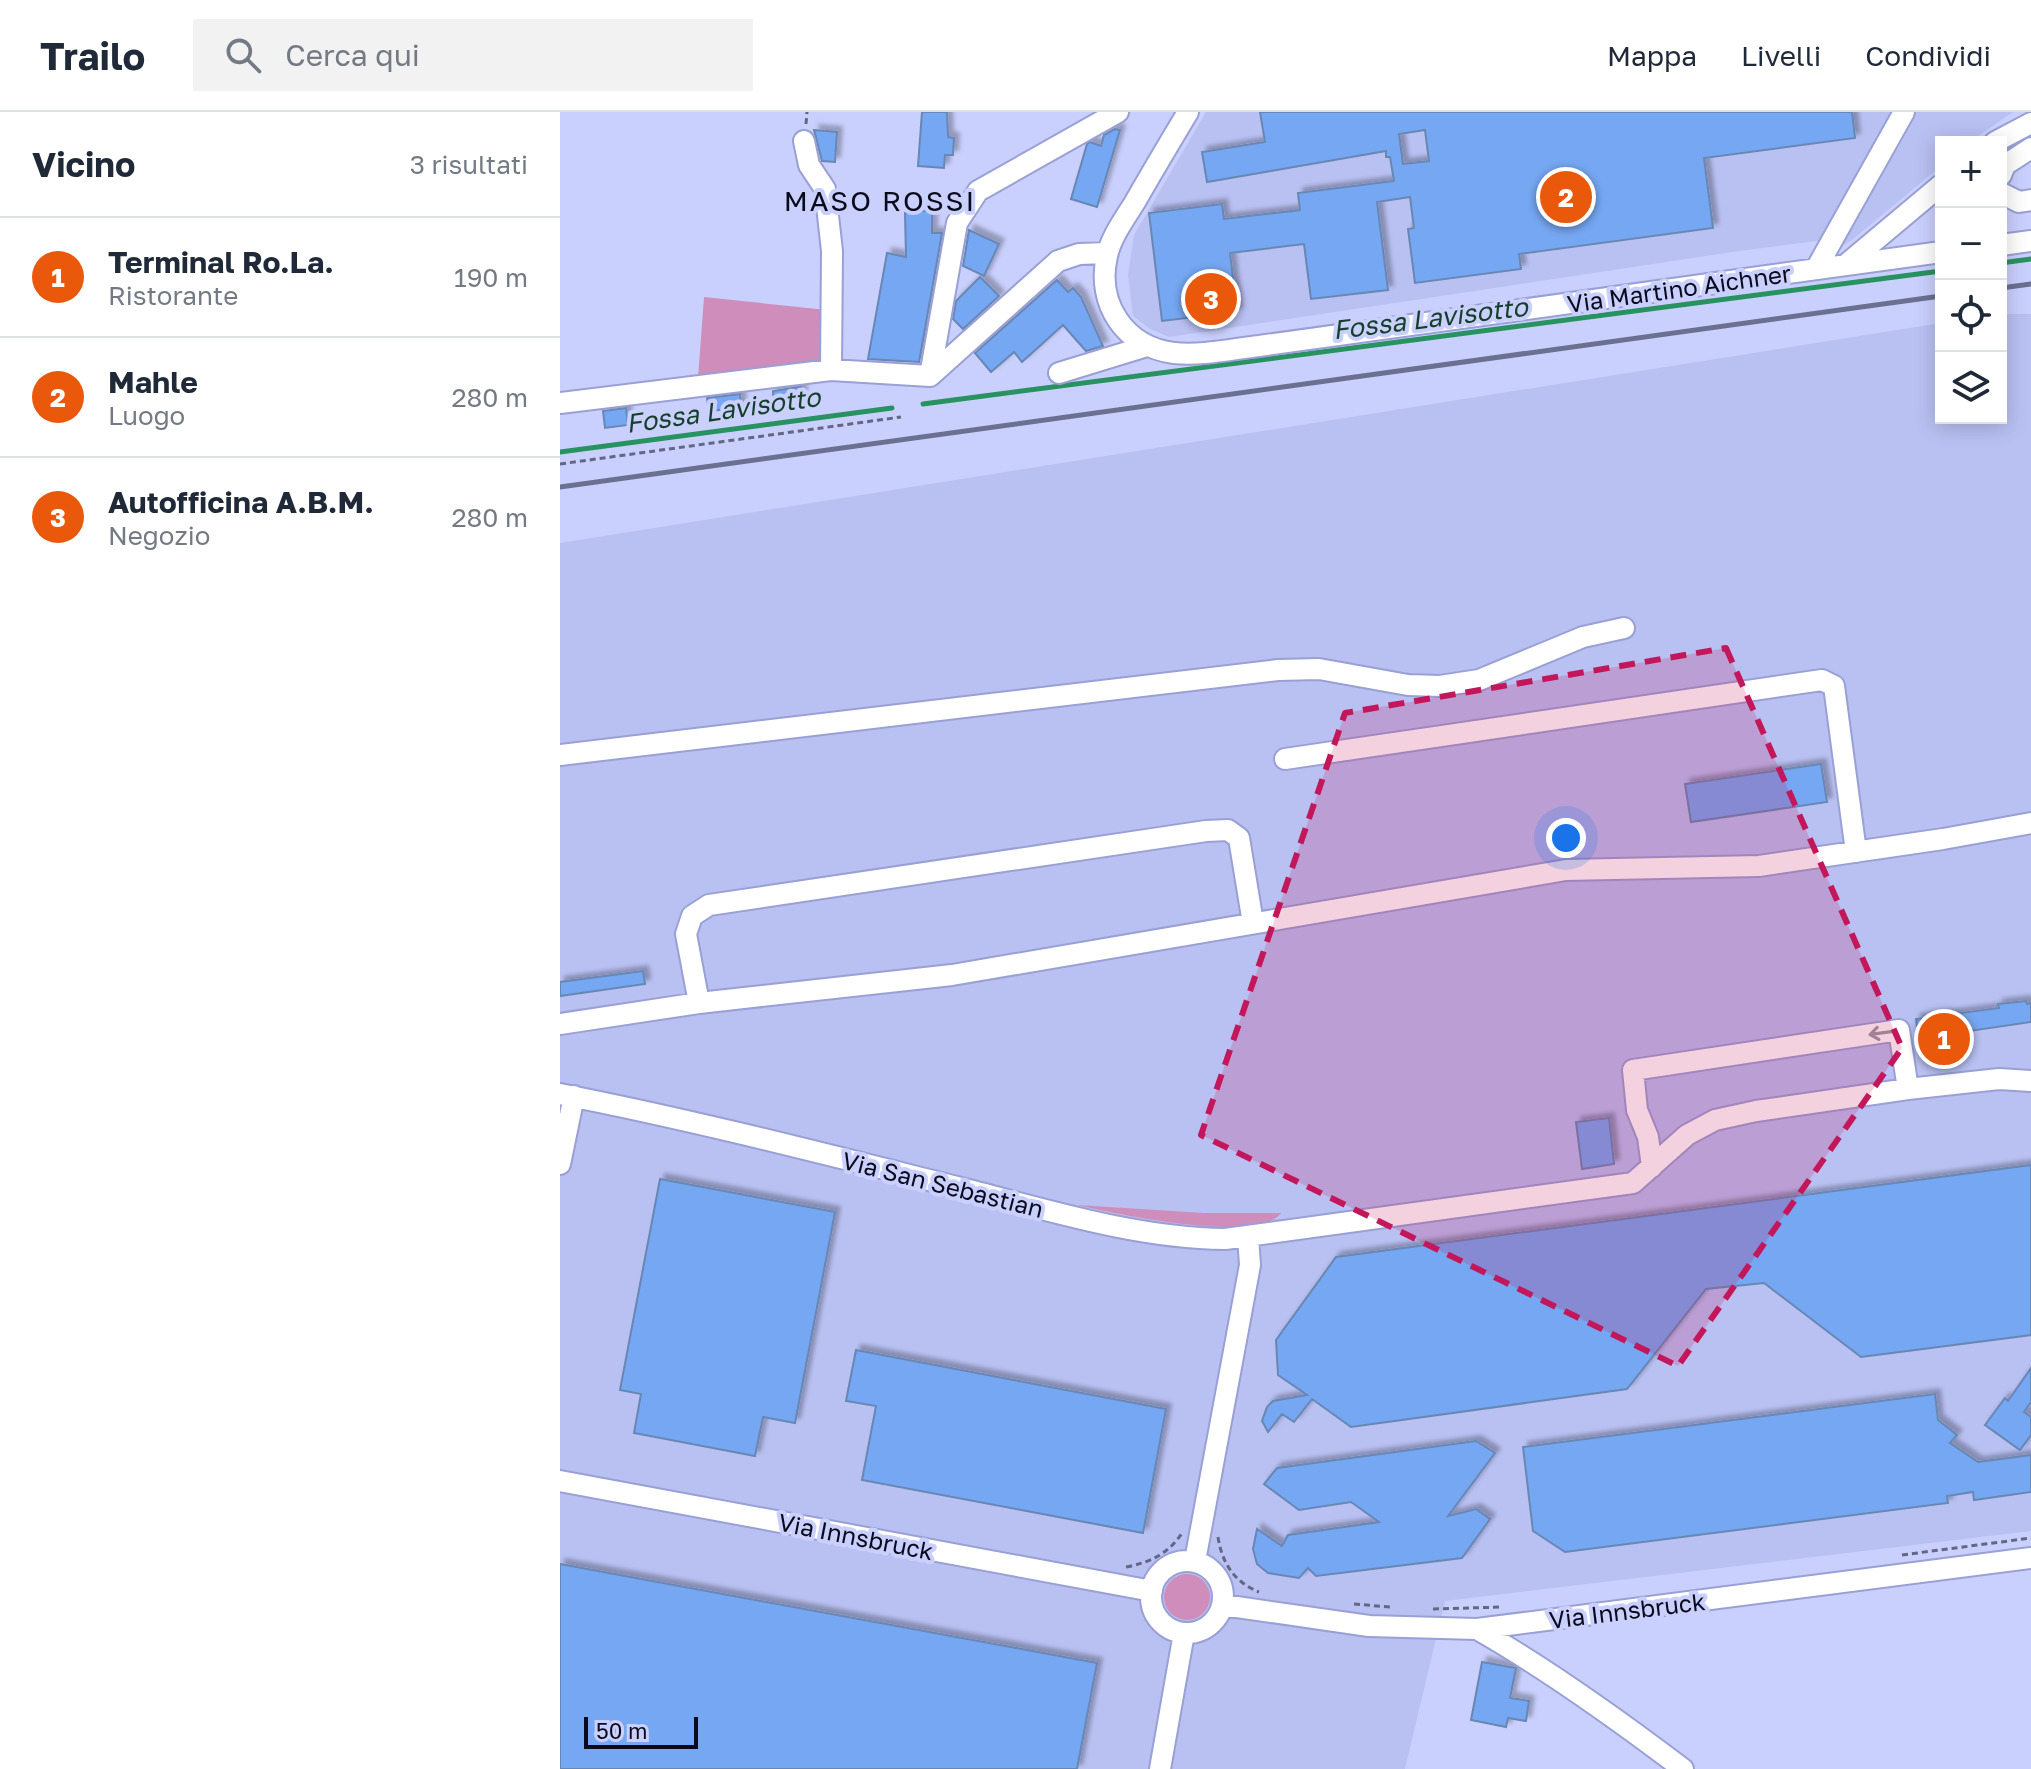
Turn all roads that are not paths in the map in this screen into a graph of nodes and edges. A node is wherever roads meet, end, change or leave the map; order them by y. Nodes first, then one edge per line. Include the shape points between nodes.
1 (1118, 112) edge
2 (1188, 112) edge
3 (1904, 112) edge
4 (2031, 123) edge
5 (2006, 136) edge
6 (804, 141) dead end
7 (2031, 148) edge
8 (2007, 164) edge
9 (1935, 190) edge
10 (2007, 196) edge
11 (2031, 200) edge
12 (2031, 241) edge
13 (2007, 244) edge
14 (1107, 253) junction
15 (1935, 253) edge
16 (1848, 263) junction
17 (1816, 269) junction
18 (1147, 346) junction
19 (831, 370) junction
20 (1059, 373) dead end
21 (930, 376) junction
22 (560, 403) edge
23 (1624, 628) dead end
24 (560, 755) edge
25 (1285, 759) dead end
26 (2031, 823) edge
27 (1856, 852) junction
28 (1253, 923) junction
29 (699, 1003) junction
30 (560, 1024) edge
31 (2031, 1081) edge
32 (1908, 1089) junction
33 (567, 1095) edge
34 (1642, 1123) junction
35 (1682, 1140) junction
36 (560, 1164) edge
37 (1652, 1167) junction
38 (1248, 1237) junction
39 (560, 1481) edge
40 (2031, 1558) edge
41 (1195, 1561) junction
42 (1152, 1591) junction
43 (1223, 1605) junction
44 (1477, 1629) junction
45 (1184, 1633) junction
46 (1160, 1769) edge
47 (1683, 1769) edge

1 - 21 street via 978,191 957,223
2 - 14 street
3 - 17 street
4 - 5 street
6 - 19 street via 809,165 825,189 832,251
7 - 8 street
9 - 16 street
10 - 11 street
12 - 13 street
14 - 18 street, Via Martino Aichner via 1104,274 1112,312 1120,327
14 - 21 street via 1058,261
15 - 16 street, Via Martino Aichner
16 - 17 street, Via Martino Aichner
17 - 18 street, Via Martino Aichner via 1222,350 1177,354
18 - 20 street
19 - 21 street
19 - 22 street
23 - 24 street via 1583,637 1479,680 1440,686 1319,669 1278,670
25 - 27 street via 1822,680 1834,686
26 - 27 street
27 - 28 street via 1759,866 1566,870
28 - 29 street via 952,975
28 - 29 street via 1239,838 1228,830 1206,831 709,905 692,916 686,934
29 - 30 street
31 - 32 street, Via San Sebastian via 1999,1079
32 -> 34 street via 1899,1030 1633,1070
32 - 35 street, Via San Sebastian via 1715,1120
33 - 36 street
33 - 38 street, Via San Sebastian via 1129,1230 1194,1239
34 - 35 street
34 - 37 street
35 - 37 street, Via San Sebastian
37 - 38 street, Via San Sebastian via 1633,1183
38 - 41 street via 1250,1265
39 - 42 street, Via Innsbruck
40 - 44 street, Via Innsbruck
41 - 42 street via 1172,1564 1155,1580
41 - 43 street via 1215,1572
42 - 45 street via 1163,1623
43 - 44 street, Via Innsbruck via 1369,1626
43 - 45 street via 1213,1623
44 - 47 street
45 - 46 street

